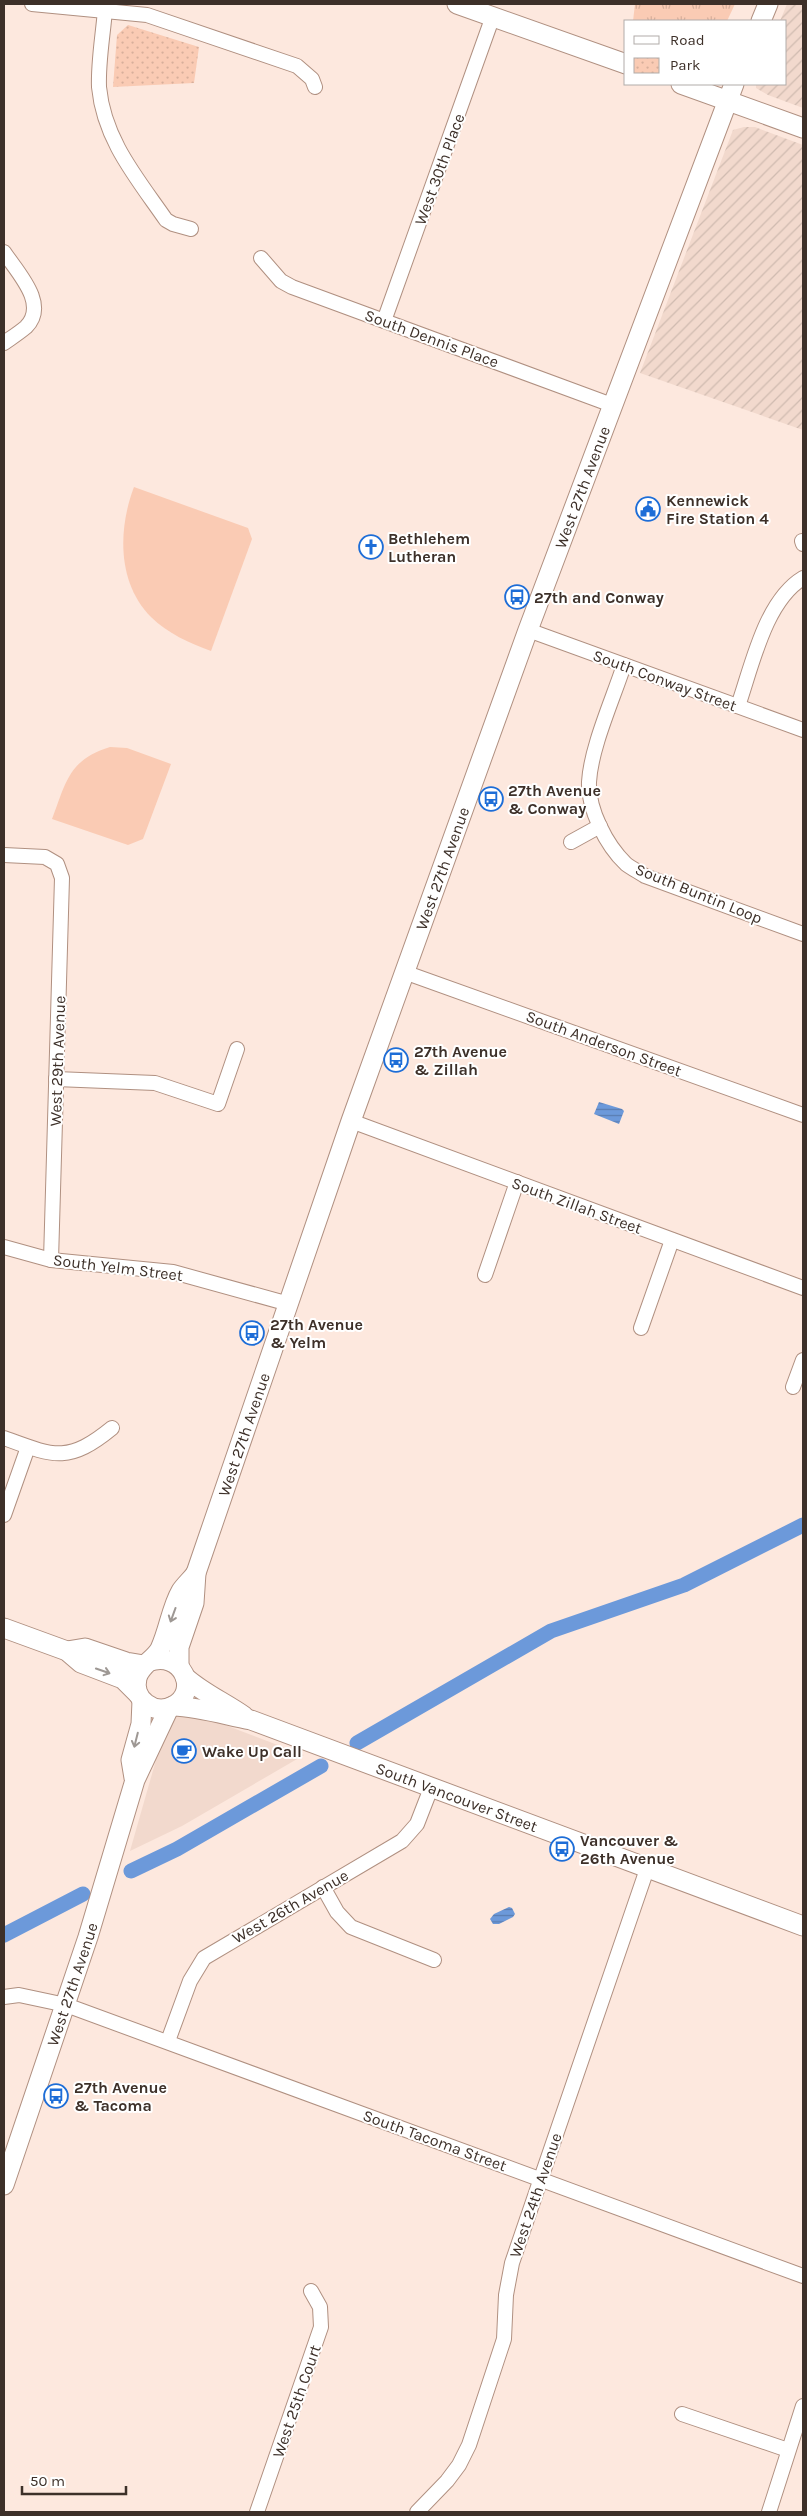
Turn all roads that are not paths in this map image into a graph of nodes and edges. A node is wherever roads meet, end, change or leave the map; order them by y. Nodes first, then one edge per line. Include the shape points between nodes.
1 (32, 4) edge
2 (458, 4) edge
3 (768, 4) edge
4 (105, 10) junction
5 (493, 16) junction
6 (761, 20) edge
7 (624, 63) edge
8 (687, 85) edge
9 (315, 87) dead end
10 (731, 92) edge
11 (803, 128) edge
12 (191, 229) dead end
13 (4, 252) edge
14 (261, 258) dead end
15 (384, 321) junction
16 (4, 343) edge
17 (612, 405) junction
18 (803, 578) edge
19 (528, 630) junction
20 (624, 665) junction
21 (738, 706) junction
22 (803, 730) edge
23 (600, 826) junction
24 (571, 842) dead end
25 (4, 855) edge
26 (803, 934) edge
27 (404, 972) junction
28 (237, 1048) dead end
29 (56, 1079) junction
30 (803, 1115) edge
31 (351, 1121) junction
32 (517, 1182) junction
33 (672, 1240) junction
34 (4, 1248) edge
35 (51, 1260) junction
36 (485, 1275) dead end
37 (803, 1288) edge
38 (289, 1304) junction
39 (641, 1328) dead end
40 (803, 1360) edge
41 (794, 1387) dead end
42 (112, 1428) dead end
43 (4, 1438) edge
44 (28, 1447) junction
45 (4, 1514) edge
46 (196, 1573) junction
47 (4, 1628) edge
48 (67, 1651) junction
49 (146, 1664) junction
50 (182, 1672) junction
51 (140, 1697) junction
52 (171, 1707) junction
53 (252, 1720) junction
54 (135, 1780) junction
55 (432, 1788) junction
56 (647, 1869) junction
57 (324, 1887) junction
58 (803, 1926) edge
59 (434, 1960) dead end
60 (4, 1997) edge
61 (66, 2005) junction
62 (168, 2041) junction
63 (541, 2179) junction
64 (4, 2185) edge
65 (803, 2276) edge
66 (311, 2291) dead end
67 (803, 2406) edge
68 (682, 2414) dead end
69 (788, 2450) junction
70 (257, 2512) edge
71 (417, 2512) edge
72 (769, 2512) edge

1 - 4 street
2 - 5 main road
3 - 6 main road
4 - 9 street via 161,18 297,66 312,78
4 - 12 street via 99,86 107,127 123,158 166,220
5 - 7 main road
5 - 15 street, West 30th Place
8 - 10 main road
10 - 11 main road
10 - 17 main road, West 27th Avenue
13 - 16 street via 28,288 33,315 25,328
14 - 15 street, South Dennis Place via 292,287
15 - 17 street, South Dennis Place
17 - 19 main road, West 27th Avenue
18 - 21 street via 783,595 771,612
19 - 20 street, South Conway Street
19 - 27 main road, West 27th Avenue
20 - 21 street, South Conway Street
20 - 23 street, South Buntin Loop via 593,760 589,783
21 - 22 street, South Conway Street
23 - 24 street
23 - 26 street, South Buntin Loop via 626,864 645,876
25 - 29 street, West 29th Avenue via 45,857 57,864 62,878
27 - 30 street, South Anderson Street
27 - 31 main road, West 27th Avenue
28 - 29 street via 218,1104 155,1083
29 - 35 street, West 29th Avenue
31 - 32 street, South Zillah Street
31 - 38 main road, West 27th Avenue
32 - 33 street, South Zillah Street
32 - 36 street
33 - 37 street, South Zillah Street
33 - 39 street
34 - 35 street, South Yelm Street
35 - 38 street, South Yelm Street via 173,1272
38 - 46 main road, West 27th Avenue
40 - 41 street
42 - 44 street via 77,1452 50,1454
43 - 44 street
44 - 45 street
46 -> 49 main road, West 27th Avenue via 181,1591 160,1648
46 - 50 main road, West 27th Avenue via 194,1603 179,1647
47 - 48 main road
48 - 49 main road via 85,1648 126,1662
48 -> 51 main road via 81,1663 123,1679
49 - 50 main road via 166,1659
49 - 51 main road, West 27th Avenue via 137,1676
50 - 52 main road, West 27th Avenue via 184,1694
50 - 53 main road, South Vancouver Street via 206,1694 220,1699
51 - 52 main road via 157,1709
51 -> 54 main road, West 27th Avenue via 140,1724 131,1760
52 - 53 main road, South Vancouver Street via 196,1706
52 - 54 main road, West 27th Avenue
53 - 55 main road, South Vancouver Street
54 - 61 main road, West 27th Avenue
55 - 56 main road, South Vancouver Street
55 - 57 street, West 26th Avenue via 417,1824 402,1840
56 - 58 main road, South Vancouver Street
56 - 63 street, West 24th Avenue
57 - 59 street via 337,1912 350,1927
57 - 62 street, West 26th Avenue via 204,1958 190,1981
60 - 61 street, South Tacoma Street via 19,1995
61 - 62 street, South Tacoma Street
61 - 64 main road, West 27th Avenue
62 - 63 street, South Tacoma Street
63 - 65 street, South Tacoma Street
63 - 71 street, West 24th Avenue via 512,2263 500,2354 469,2445 447,2481
66 - 70 street, West 25th Court via 320,2307 321,2327
67 - 69 street
68 - 69 street
69 - 72 street

